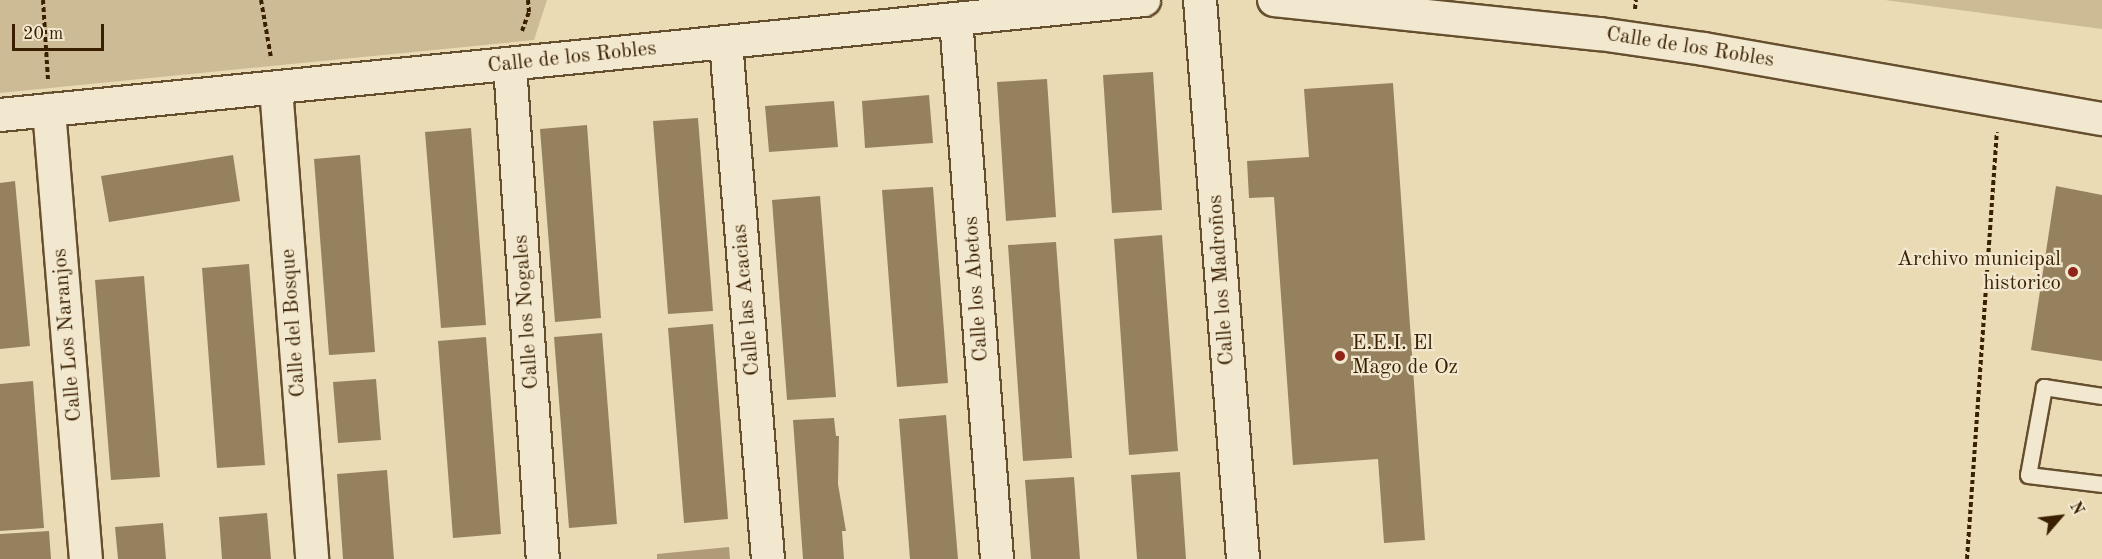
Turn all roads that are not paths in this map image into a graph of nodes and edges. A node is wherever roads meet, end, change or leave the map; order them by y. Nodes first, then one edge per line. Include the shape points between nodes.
1 (1144, 0) edge
2 (1200, 0) edge
3 (1274, 0) edge
4 (956, 19) junction
5 (726, 42) junction
6 (510, 65) junction
7 (276, 88) junction
8 (49, 110) junction
9 (0, 115) edge
10 (2102, 118) edge
11 (2102, 396) edge
12 (2102, 484) edge
13 (86, 559) edge
14 (312, 559) edge
15 (543, 559) edge
16 (768, 559) edge
17 (998, 559) edge
18 (1243, 559) edge

1 - 4 street, Calle de los Robles
2 - 18 street, Calle los Madroños
3 - 10 street, Calle de los Robles via 1612,35
4 - 5 street, Calle de los Robles
4 - 17 street, Calle los Abetos
5 - 6 street, Calle de los Robles
5 - 16 street, Calle las Acacias
6 - 7 street, Calle de los Robles
6 - 15 street, Calle los Nogales
7 - 8 street, Calle de los Robles
7 - 14 street, Calle del Bosque
8 - 9 street, Calle de los Robles
8 - 13 street, Calle Los Naranjos
11 - 12 lane via 2044,387 2028,475

